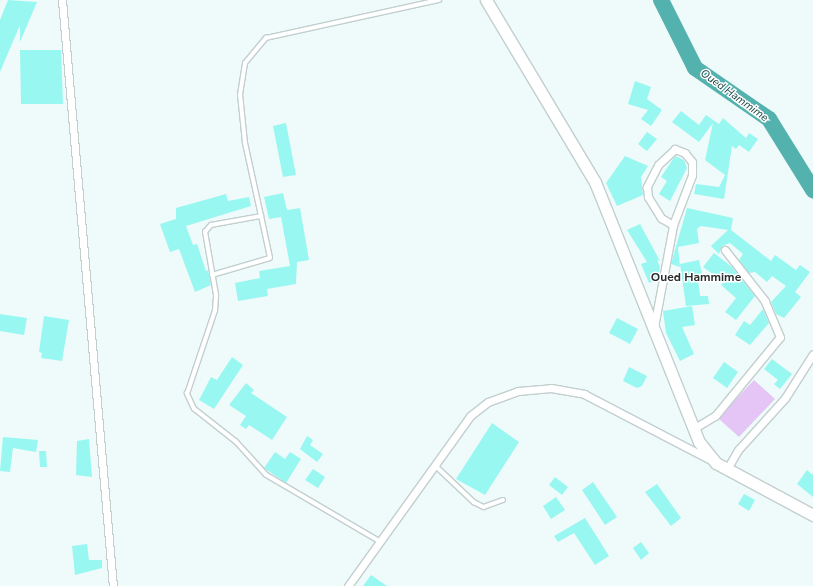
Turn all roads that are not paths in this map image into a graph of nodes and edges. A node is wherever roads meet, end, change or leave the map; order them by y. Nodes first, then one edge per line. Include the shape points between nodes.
1 (62, 0) edge
2 (439, 0) edge
3 (486, 0) edge
4 (261, 216) junction
5 (673, 225) junction
6 (724, 250) dead end
7 (212, 275) junction
8 (653, 331) junction
9 (813, 354) edge
10 (693, 428) junction
11 (716, 463) junction
12 (434, 465) junction
13 (727, 469) junction
14 (503, 500) dead end
15 (813, 515) edge
16 (380, 542) junction
17 (113, 586) edge
18 (348, 586) edge

1 - 17 street
2 - 4 lane via 286,32 266,38 255,48 240,79 240,95 245,143
3 - 8 main road via 595,182
4 - 7 lane via 207,228 205,241
4 - 7 lane via 270,258
5 - 5 street via 692,175 692,162 685,153 675,149 658,165 647,187 648,197 661,218
5 - 8 street
6 - 10 street via 765,301 780,337 716,416
7 - 16 lane via 215,311 187,394 194,409 236,442 266,475
8 - 10 main road
9 - 13 street via 785,398 738,450
10 - 11 main road
11 - 12 street via 584,394 551,388 518,391 488,402 470,416
11 - 13 main road
12 - 14 lane via 474,502 489,507
12 - 16 street
13 - 15 main road
16 - 18 street

